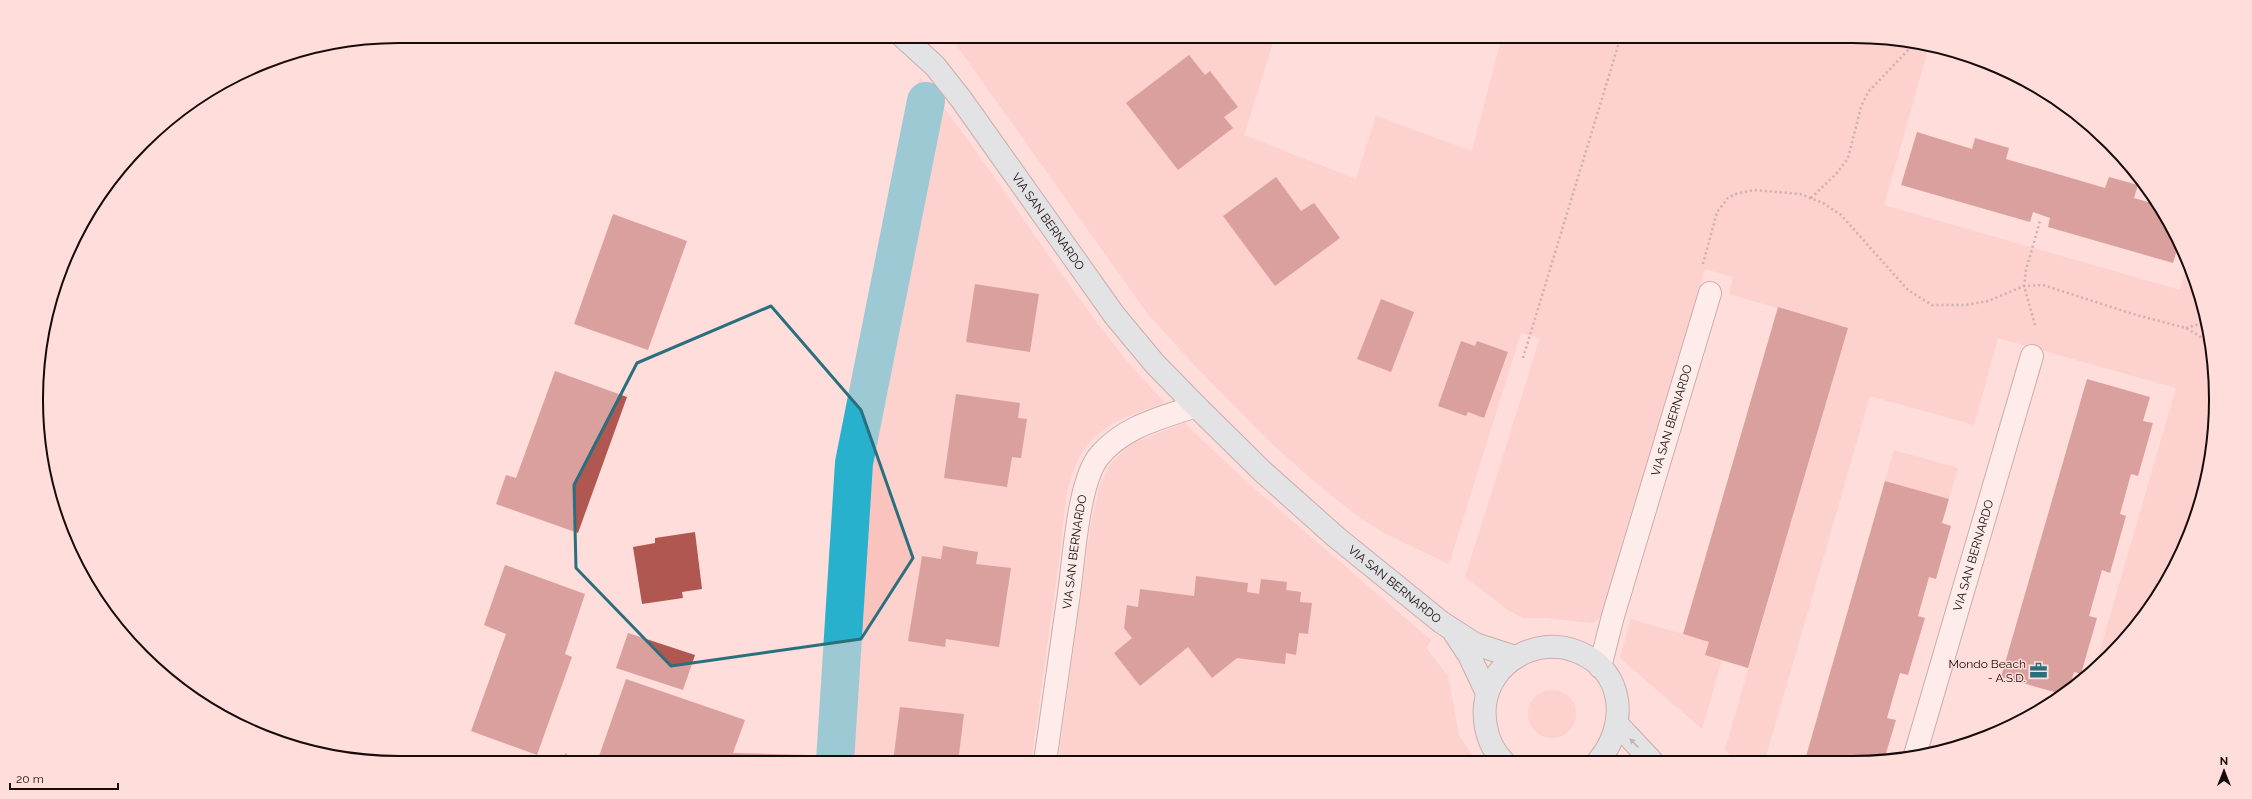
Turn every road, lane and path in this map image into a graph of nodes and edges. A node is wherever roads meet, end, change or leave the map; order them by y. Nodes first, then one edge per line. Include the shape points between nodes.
1 (909, 43) edge
2 (1619, 43) edge
3 (1910, 48) edge
4 (1811, 198) junction
5 (2040, 221) dead end
6 (2024, 286) junction
7 (1710, 293) joint
8 (2201, 324) edge
9 (2186, 328) junction
10 (2204, 340) edge
11 (2032, 356) joint
12 (1523, 358) dead end
13 (1196, 406) junction
14 (1613, 616) junction
15 (1453, 632) junction
16 (1577, 651) junction
17 (1515, 657) junction
18 (1600, 667) junction
19 (1487, 693) junction
20 (1618, 725) junction
21 (1916, 750) edge
22 (568, 754) dead end
23 (561, 756) edge
24 (1046, 756) edge
25 (1500, 756) edge
26 (1602, 756) edge
27 (1647, 756) edge

1 - 13 street, VIA SAN BERNARDO via 934,66 961,99 1115,316
2 - 12 path
3 - 4 path via 1868,92 1861,107 1848,158 1837,173
4 - 6 path via 1841,215 1908,290 1932,305 1966,305 1988,301
4 - 7 path via 1800,194 1754,190 1735,194 1722,203 1717,212 1703,262 1703,274
5 - 6 path
6 - 9 path via 2052,287 2133,314
6 - 11 path via 2035,326
7 - 14 street, VIA SAN BERNARDO
8 - 9 path
9 - 10 path
11 - 21 street, VIA SAN BERNARDO
13 - 15 street, VIA SAN BERNARDO via 1336,537
13 - 24 street, VIA SAN BERNARDO via 1132,428 1099,456 1090,472 1080,517
14 - 16 street, VIA SAN BERNARDO via 1601,635 1590,645
14 - 18 street, VIA SAN BERNARDO
15 - 17 street, VIA SAN BERNARDO via 1475,644
15 - 19 street, VIA SAN BERNARDO
16 - 17 street via 1556,646 1535,648
16 - 18 street
17 - 19 street via 1503,666
18 - 20 street via 1616,694
19 - 25 street via 1484,717 1489,740
20 - 26 street via 1614,738
27 -> 20 street
22 - 23 path

